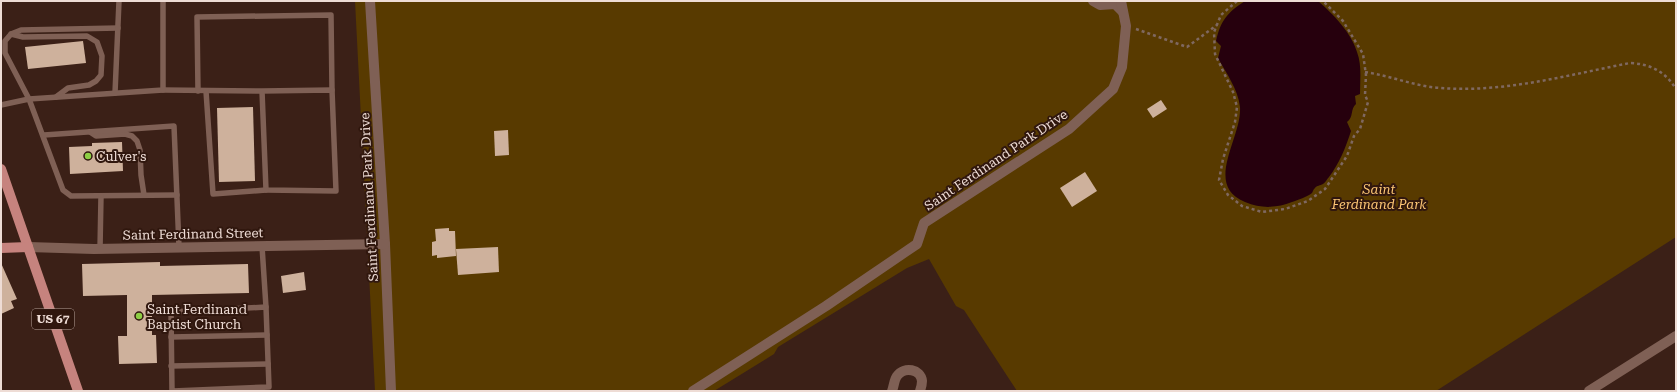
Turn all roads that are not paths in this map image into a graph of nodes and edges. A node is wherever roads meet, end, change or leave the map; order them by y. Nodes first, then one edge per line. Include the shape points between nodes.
1 (119, 1) edge
2 (163, 1) edge
3 (370, 1) edge
4 (1093, 1) edge
5 (1121, 1) edge
6 (1123, 12) junction
7 (118, 28) junction
8 (11, 34) junction
9 (162, 90) junction
10 (332, 90) junction
11 (198, 91) junction
12 (206, 91) junction
13 (262, 91) junction
14 (115, 93) junction
15 (56, 97) junction
16 (29, 99) junction
17 (1, 105) edge
18 (89, 132) junction
19 (44, 135) junction
20 (1, 169) edge
21 (266, 190) junction
22 (144, 195) junction
23 (177, 195) junction
24 (101, 196) junction
25 (385, 244) junction
26 (262, 246) junction
27 (28, 247) junction
28 (179, 247) junction
29 (1, 248) edge
30 (100, 249) junction
31 (266, 307) junction
32 (267, 335) junction
33 (1676, 336) edge
34 (171, 337) junction
35 (268, 364) junction
36 (171, 366) junction
37 (78, 391) edge
38 (172, 391) edge
39 (391, 391) edge
40 (693, 391) edge
41 (892, 391) edge
42 (920, 391) edge
43 (1589, 391) edge

1 - 7 lane
2 - 9 lane
3 - 25 street, Saint Ferdinand Park Drive
4 - 6 street via 1100,5 1115,4
5 - 6 street, Saint Ferdinand Park Drive
6 - 40 street, Saint Ferdinand Park Drive via 1126,26 1122,67 1113,89 1069,129 924,223 917,244
7 - 8 lane via 21,30
7 - 14 lane
8 - 15 lane via 23,37 86,36 97,42 102,56 101,76 89,85 68,88
8 - 16 lane via 5,41 5,53
9 - 11 lane
9 - 14 lane
10 - 11 lane via 331,15 197,17
10 - 13 lane
10 - 21 lane via 336,191
11 - 12 lane
12 - 13 lane
12 - 21 lane via 213,194
13 - 21 lane
14 - 15 lane
15 - 16 lane
16 - 17 lane
16 - 19 lane
18 - 19 lane
18 - 22 lane via 96,136 125,134 137,141
18 - 23 lane via 174,126
19 - 24 lane via 63,190 71,196
20 - 27 main road, US 67
22 - 23 lane
22 - 24 lane
23 - 28 lane
24 - 30 lane
25 - 26 street, Saint Ferdinand Street
25 - 39 street, Saint Ferdinand Park Drive
26 - 28 street, Saint Ferdinand Street
26 - 31 lane
27 - 29 main road, Saint Ferdinand Street
27 - 30 street, Saint Ferdinand Street
27 - 37 main road, US 67
28 - 30 street, Saint Ferdinand Street
31 - 32 lane
31 - 34 lane via 171,312
32 - 34 lane
32 - 35 lane
33 - 43 street
34 - 36 lane
35 - 36 lane
35 - 38 lane via 269,387
36 - 38 lane
41 - 42 street via 898,375 904,370 920,374

